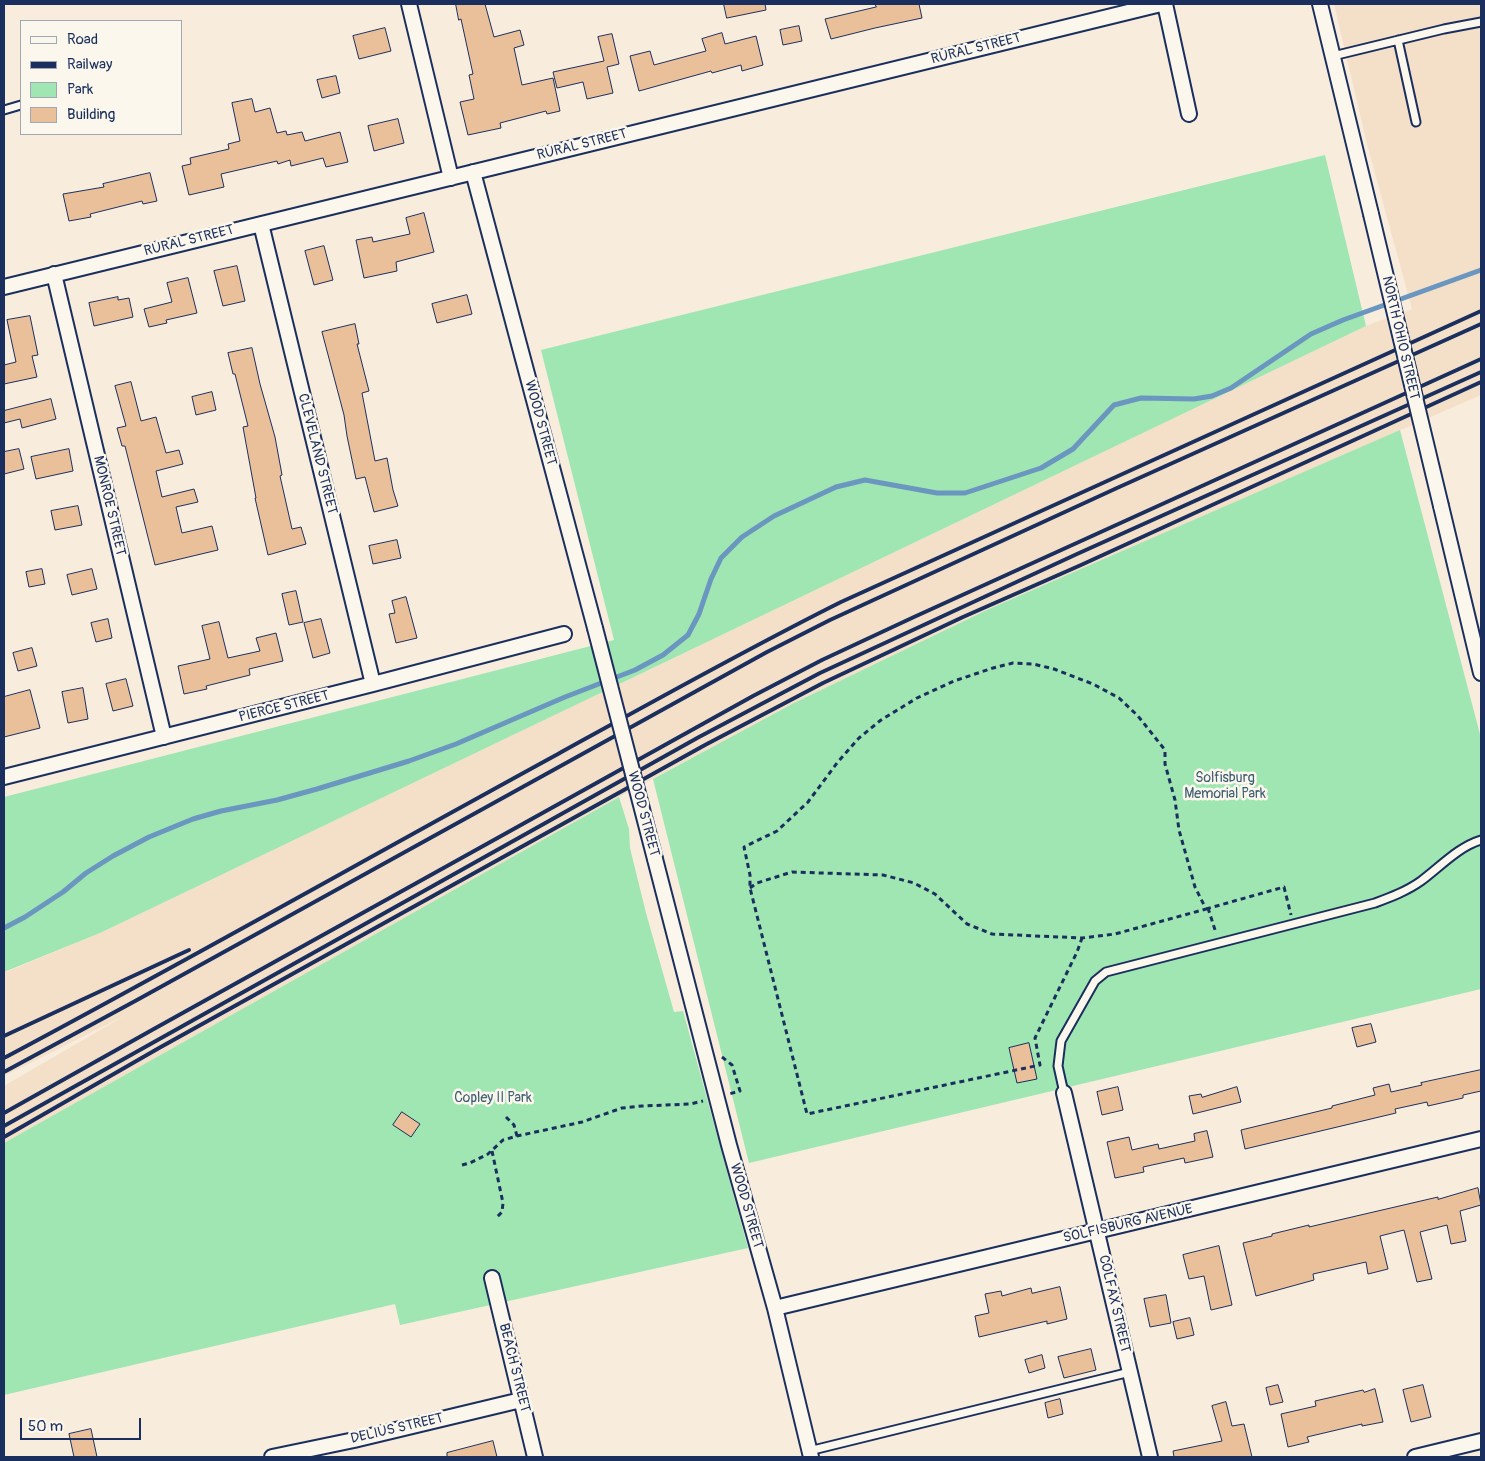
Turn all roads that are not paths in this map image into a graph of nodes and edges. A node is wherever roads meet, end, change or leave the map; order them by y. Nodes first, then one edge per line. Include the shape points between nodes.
1 (409, 4) edge
2 (1163, 4) edge
3 (1320, 4) edge
4 (1481, 22) edge
5 (1398, 40) junction
6 (1333, 56) junction
7 (20, 106) edge
8 (4, 110) edge
9 (1189, 114) dead end
10 (1416, 122) dead end
11 (473, 172) junction
12 (451, 178) junction
13 (261, 224) junction
14 (54, 274) junction
15 (4, 287) edge
16 (564, 634) dead end
17 (1481, 673) edge
18 (372, 684) junction
19 (164, 737) junction
20 (4, 777) edge
21 (1481, 840) edge
22 (1064, 1093) joint
23 (1481, 1139) edge
24 (1097, 1232) junction
25 (492, 1278) dead end
26 (775, 1308) junction
27 (1130, 1372) junction
28 (522, 1400) junction
29 (1481, 1441) edge
30 (810, 1454) edge
31 (272, 1457) edge
32 (535, 1457) edge
33 (1150, 1457) edge
34 (1415, 1457) edge

1 - 12 street
2 - 9 street
2 - 11 street, RURAL STREET
3 - 6 street, NORTH OHIO STREET
4 - 5 lane
5 - 6 lane
5 - 10 lane
6 - 17 street, NORTH OHIO STREET, bridge
7 - 8 lane
11 - 12 street, RURAL STREET
11 - 26 street, WOOD STREET, bridge via 729,1145
12 - 13 street, RURAL STREET
13 - 14 street, RURAL STREET
13 - 18 street, CLEVELAND STREET
14 - 15 street, RURAL STREET
14 - 19 street, MONROE STREET
16 - 18 street, PIERCE STREET
18 - 19 street, PIERCE STREET
19 - 20 street, PIERCE STREET
21 - 22 lane via 1470,844 1419,883 1395,896 1106,972 1095,981 1061,1041 1058,1066
22 - 24 street, COLFAX STREET
23 - 24 street, SOLFISBURG AVENUE
24 - 26 street, SOLFISBURG AVENUE
24 - 27 street, COLFAX STREET
25 - 28 street, BEACH STREET
26 - 30 street, WOOD STREET
27 - 30 lane
27 - 33 street, COLFAX STREET
28 - 31 street, DELIUS STREET
28 - 32 street, BEACH STREET
29 - 34 street

